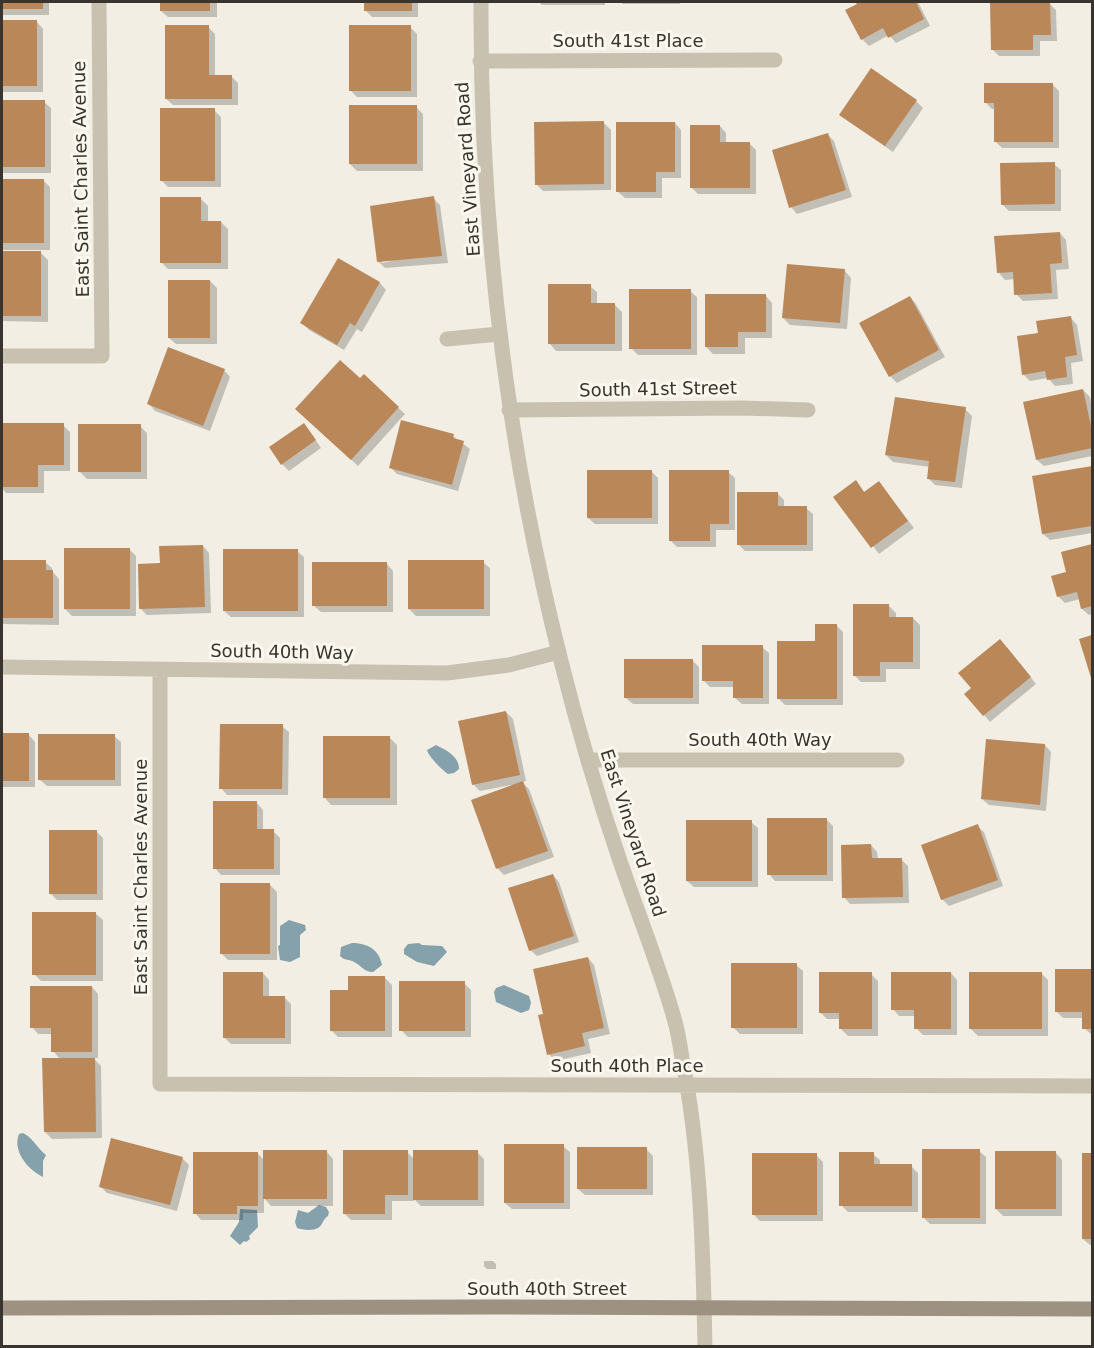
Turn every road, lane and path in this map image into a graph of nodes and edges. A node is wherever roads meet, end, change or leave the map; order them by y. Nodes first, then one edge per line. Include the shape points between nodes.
1 (99, 2) edge
2 (481, 2) edge
3 (775, 60) dead end
4 (480, 61) junction
5 (499, 334) junction
6 (447, 339) dead end
7 (2, 356) edge
8 (509, 410) junction
9 (808, 410) dead end
10 (559, 652) junction
11 (2, 667) edge
12 (160, 670) junction
13 (588, 760) junction
14 (897, 760) dead end
15 (160, 1084) joint
16 (688, 1086) junction
17 (1092, 1086) edge
18 (2, 1308) edge
19 (704, 1309) junction
20 (1092, 1310) edge
21 (705, 1347) edge

1 - 7 street, East Saint Charles Avenue via 102,356
2 - 4 street, East Vineyard Road
3 - 4 street, South 41st Place
4 - 5 street, East Vineyard Road
5 - 6 street
5 - 8 street, East Vineyard Road
8 - 9 street, South 41st Street
8 - 10 street, East Vineyard Road
10 - 12 street, South 40th Way via 508,665 447,673
10 - 13 street, East Vineyard Road
11 - 12 street, South 40th Way
12 - 15 street, East Saint Charles Avenue
13 - 14 street, South 40th Way
13 - 16 street, East Vineyard Road via 675,1020
15 - 16 street, South 40th Place
16 - 17 street, South 40th Place
16 - 19 street, East Vineyard Road via 695,1139
18 - 19 main road, South 40th Street
19 - 20 main road, South 40th Street
19 - 21 street, East Vineyard Road

